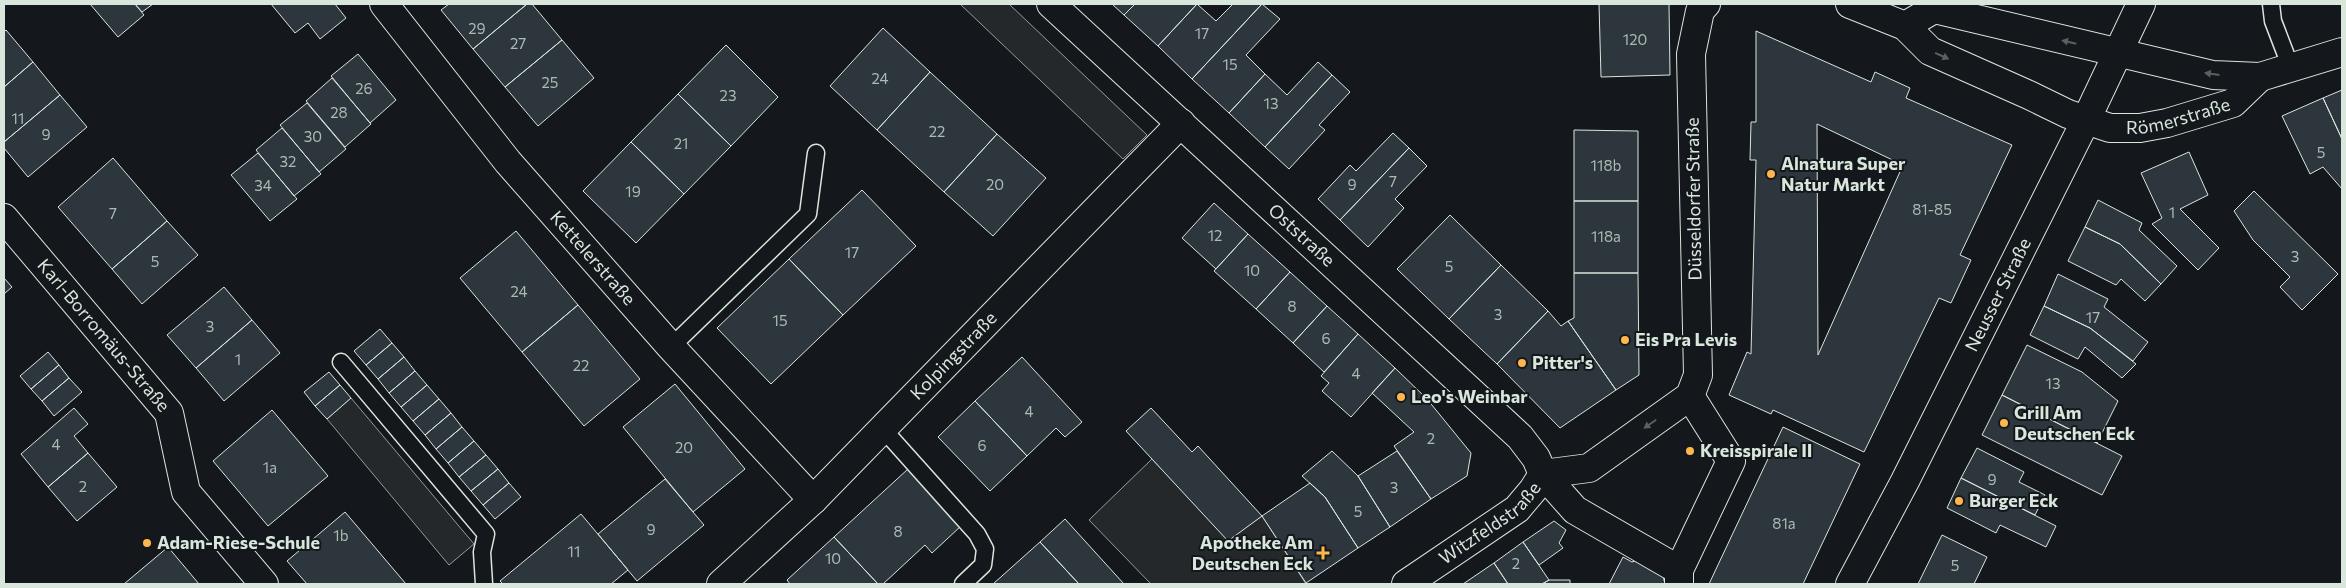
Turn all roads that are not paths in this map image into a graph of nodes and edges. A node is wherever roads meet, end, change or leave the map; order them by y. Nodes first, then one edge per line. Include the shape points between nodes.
1 (384, 4) edge
2 (1051, 4) edge
3 (1706, 4) edge
4 (1850, 4) edge
5 (2141, 4) edge
6 (2271, 4) edge
7 (1905, 26) junction
8 (2342, 52) edge
9 (2116, 53) junction
10 (2291, 68) junction
11 (2260, 77) junction
12 (2086, 120) junction
13 (1181, 123) junction
14 (816, 153) dead end
15 (4, 218) edge
16 (671, 347) junction
17 (341, 362) dead end
18 (1690, 396) junction
19 (883, 429) junction
20 (1542, 474) junction
21 (814, 500) junction
22 (1679, 577) edge
23 (264, 584) edge
24 (484, 584) edge
25 (721, 584) edge
26 (963, 584) edge
27 (1406, 584) edge
28 (1850, 584) edge

1 - 16 street, Kettelerstraße via 508,162
2 - 13 street, Oststraße
3 - 18 street, Düsseldorfer Straße via 1700,11 1691,54 1698,375
4 - 7 street
5 - 9 street, Neusser Straße
6 - 10 lane via 2273,21
9 -> 7 street via 1934,8
7 -> 12 street via 1930,51
8 - 10 street, Römerstraße
11 -> 9 street, Römerstraße via 2212,75
9 - 12 street, Neusser Straße
10 - 11 street, Römerstraße
11 - 12 street, Römerstraße via 2233,103 2168,123 2140,128 2110,128
12 - 28 street, Neusser Straße
13 - 19 street, Kolpingstraße
13 - 20 street, Oststraße via 1520,437 1536,458
14 - 16 lane via 808,214
15 - 23 street, Karl-Borromäus-Straße via 169,413 186,492
16 - 21 street, Kettelerstraße
17 - 24 lane via 486,534 482,552
18 -> 20 street via 1589,468
18 - 22 street via 1731,461
19 - 21 street, Kolpingstraße
19 - 26 lane via 978,534 985,549 983,565
20 - 22 street via 1576,510
20 - 27 street, Witzfeldstraße via 1517,509
21 - 25 street, Kolpingstraße

